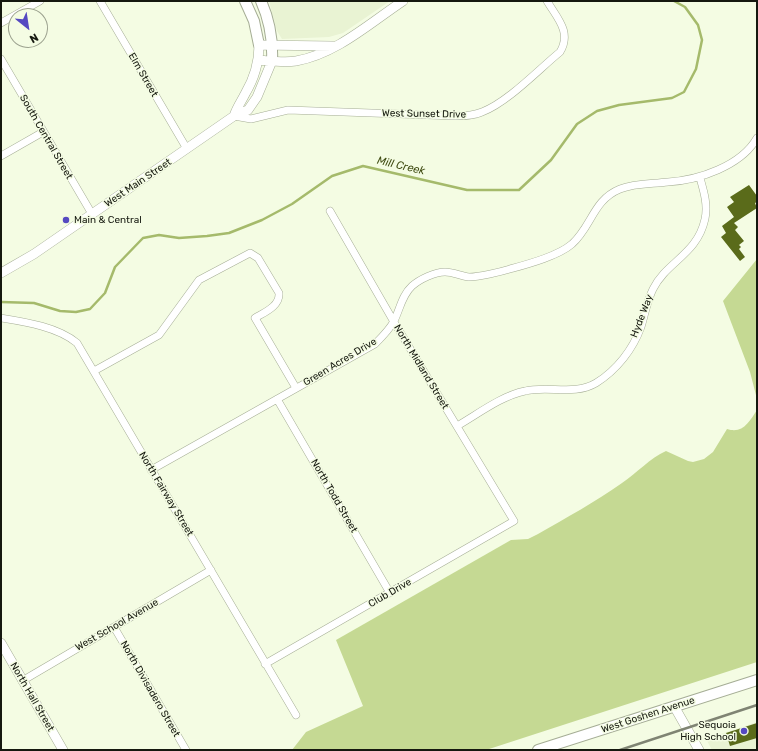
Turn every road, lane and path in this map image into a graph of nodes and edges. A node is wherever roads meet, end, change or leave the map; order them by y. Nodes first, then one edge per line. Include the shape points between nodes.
1 (40, 1) edge
2 (100, 1) edge
3 (245, 1) edge
4 (261, 1) edge
5 (403, 1) edge
6 (547, 1) edge
7 (1, 23) edge
8 (260, 45) junction
9 (273, 45) junction
10 (336, 46) junction
11 (1, 59) edge
12 (259, 60) junction
13 (272, 61) junction
14 (234, 116) junction
15 (43, 132) junction
16 (757, 138) edge
17 (187, 149) junction
18 (1, 156) edge
19 (700, 178) junction
20 (330, 212) dead end
21 (92, 214) junction
22 (3, 271) edge
23 (1, 318) edge
24 (394, 322) junction
25 (94, 371) junction
26 (296, 388) junction
27 (277, 399) junction
28 (457, 426) junction
29 (151, 470) junction
30 (514, 521) joint
31 (211, 570) junction
32 (390, 593) junction
33 (114, 627) junction
34 (1, 643) edge
35 (265, 664) junction
36 (22, 680) junction
37 (757, 680) edge
38 (674, 706) junction
39 (296, 716) dead end
40 (63, 750) edge
41 (186, 750) edge
42 (538, 750) edge
43 (699, 750) edge

1 - 7 street
2 - 17 street, Elm Street
3 - 8 main road via 254,21
4 - 9 main road via 267,14
5 - 10 street
6 - 14 street, West Sunset Drive via 564,29 565,44 560,52 500,103 483,112 455,116 288,110 251,119
8 - 9 street
8 - 12 street
9 - 10 street
9 - 13 main road
10 - 13 street via 295,61
11 - 15 street, South Central Street
12 - 13 street
12 - 14 street via 252,82
13 - 14 street, West Main Street via 257,97 248,110
14 - 17 street, West Main Street
15 - 18 street
15 - 21 street, South Central Street
16 - 19 street, Green Acres Drive via 754,144 734,160
17 - 21 street, West Main Street
19 - 24 street, Green Acres Drive via 638,184 607,195 596,207 584,231 571,245 509,270 469,277 445,272 434,274 412,286 403,299
19 - 28 street, Hyde Way via 707,203 705,220 698,237 690,250 653,288 640,328 625,357 612,372 595,384 582,388 524,391 508,397
20 - 24 street, North Midland Street
21 - 22 street, West Main Street via 34,254
23 - 25 street, North Fairway Street via 22,321 68,335 77,343
24 - 26 street, Green Acres Drive via 375,344
24 - 28 street, North Midland Street
25 - 26 street via 159,335 199,280 250,253 258,258 279,293 274,306 255,318
25 - 29 street, North Fairway Street
26 - 27 street, Green Acres Drive
27 - 29 street, Green Acres Drive
27 - 32 street, North Todd Street
28 - 30 street, North Midland Street
29 - 31 street, North Fairway Street
30 - 32 street, Club Drive
31 - 33 street, West School Avenue
31 - 35 street, North Fairway Street
32 - 35 street, Club Drive
33 - 36 street, West School Avenue
33 - 41 street, North Divisadero Street
34 - 36 street, North Hall Street
35 - 39 street, North Fairway Street
36 - 40 street, North Hall Street
37 - 38 main road, West Goshen Avenue
38 - 42 main road, West Goshen Avenue
38 - 43 street

